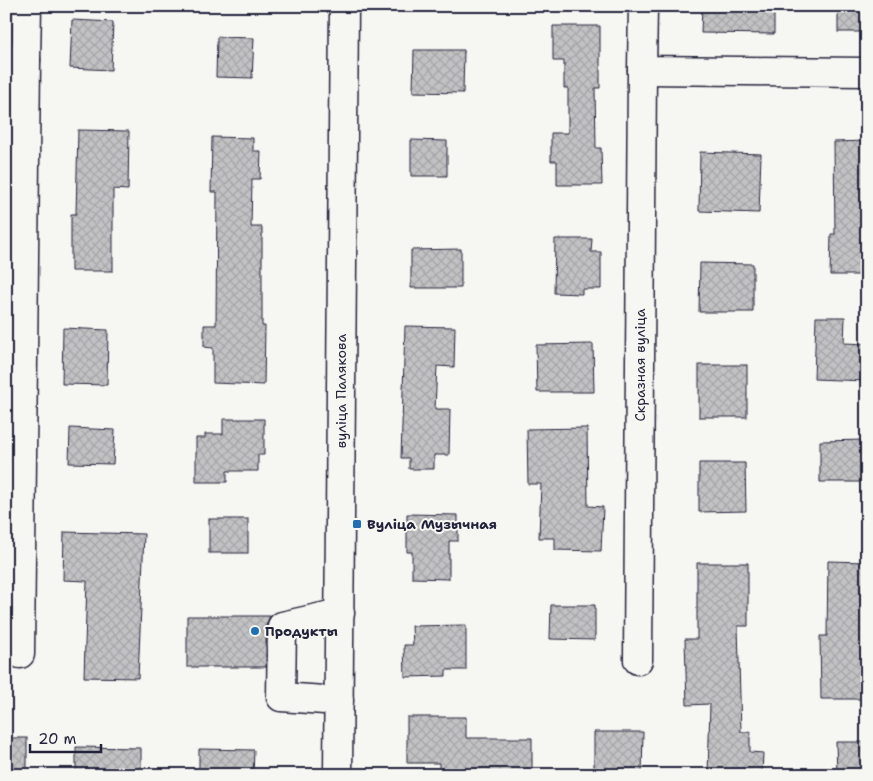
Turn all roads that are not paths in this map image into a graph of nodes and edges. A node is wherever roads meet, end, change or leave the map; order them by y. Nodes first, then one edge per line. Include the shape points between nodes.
1 (27, 6) edge
2 (344, 6) edge
3 (643, 6) edge
4 (16, 59) edge
5 (642, 70) junction
6 (867, 72) edge
7 (340, 612) junction
8 (20, 654) dead end
9 (638, 660) dead end
10 (339, 701) junction
11 (338, 775) edge

1 - 4 street
2 - 7 street, вуліца Палякова
3 - 5 street, Скразная вуліца
4 - 8 street
5 - 6 street
5 - 9 street, Скразная вуліца
7 - 10 street, вуліца Палякова
7 - 10 street via 282,626 281,697
10 - 11 street, вуліца Палякова

